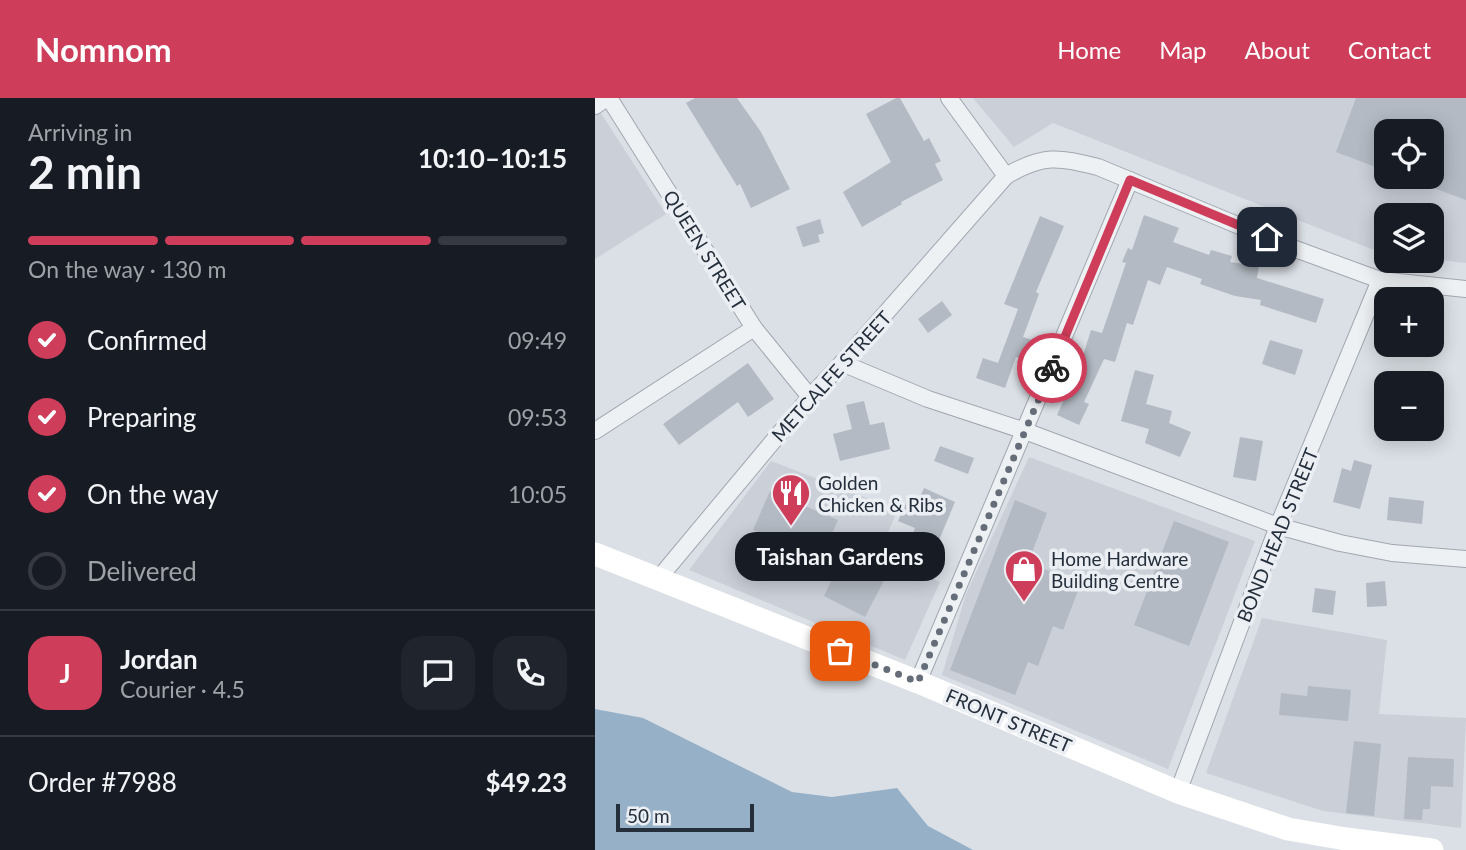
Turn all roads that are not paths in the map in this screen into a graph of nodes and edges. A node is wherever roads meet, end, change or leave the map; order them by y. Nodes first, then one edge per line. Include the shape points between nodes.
1 (608, 98) edge
2 (949, 98) edge
3 (595, 106) edge
4 (1006, 177) junction
5 (1130, 180) junction
6 (1380, 280) junction
7 (1466, 289) edge
8 (754, 328) junction
9 (842, 363) junction
10 (810, 397) junction
11 (595, 431) edge
12 (1025, 431) junction
13 (1278, 526) junction
14 (595, 537) edge
15 (595, 554) edge
16 (1466, 559) edge
17 (627, 566) junction
18 (659, 578) junction
19 (918, 682) junction
20 (1178, 792) junction
21 (1432, 850) edge

1 - 3 street
1 - 8 street, QUEEN STREET
2 - 4 street
4 - 5 street via 1047,158 1069,159
4 - 9 street, METCALFE STREET
5 - 6 street
5 - 12 street
6 - 7 street
6 - 13 street, BOND HEAD STREET
8 - 10 street, QUEEN STREET
8 - 11 street
9 - 10 street, METCALFE STREET
9 - 12 street via 928,399
10 - 18 street, METCALFE STREET
12 - 13 street
12 - 19 street
13 - 16 street via 1392,553
13 - 20 street, BOND HEAD STREET
14 - 17 main road
15 - 17 main road, FRONT STREET
17 - 18 main road, FRONT STREET
18 - 19 main road, FRONT STREET
19 - 20 main road, FRONT STREET
20 - 21 main road, FRONT STREET via 1288,829

